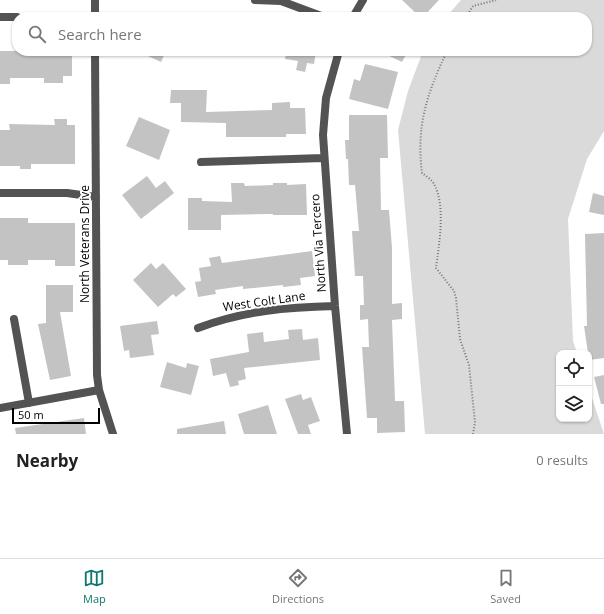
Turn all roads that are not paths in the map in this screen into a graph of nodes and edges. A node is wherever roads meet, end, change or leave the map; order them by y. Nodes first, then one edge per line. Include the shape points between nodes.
1 (95, 0) edge
2 (256, 0) edge
3 (363, 0) edge
4 (95, 12) edge
5 (310, 12) edge
6 (356, 12) edge
7 (0, 17) edge
8 (12, 17) edge
9 (95, 56) edge
10 (338, 56) edge
11 (324, 158) junction
12 (201, 162) dead end
13 (0, 193) edge
14 (96, 197) junction
15 (335, 306) junction
16 (14, 319) dead end
17 (198, 328) dead end
18 (99, 390) junction
19 (29, 403) junction
20 (0, 408) edge
21 (113, 434) edge
22 (347, 434) edge

1 - 4 street
2 - 5 street via 281,2
3 - 6 street
7 - 8 street
9 - 14 street, North Veterans Drive
10 - 11 street, North Via Tercero via 326,98
11 - 12 street
11 - 15 street, North Via Tercero
13 - 14 street via 67,193
14 - 18 street, North Veterans Drive via 96,375
15 - 17 street, West Colt Lane via 298,307 245,314
15 - 22 street, North Via Tercero
16 - 19 street
18 - 19 street
18 - 21 street, North Veterans Drive
19 - 20 street

